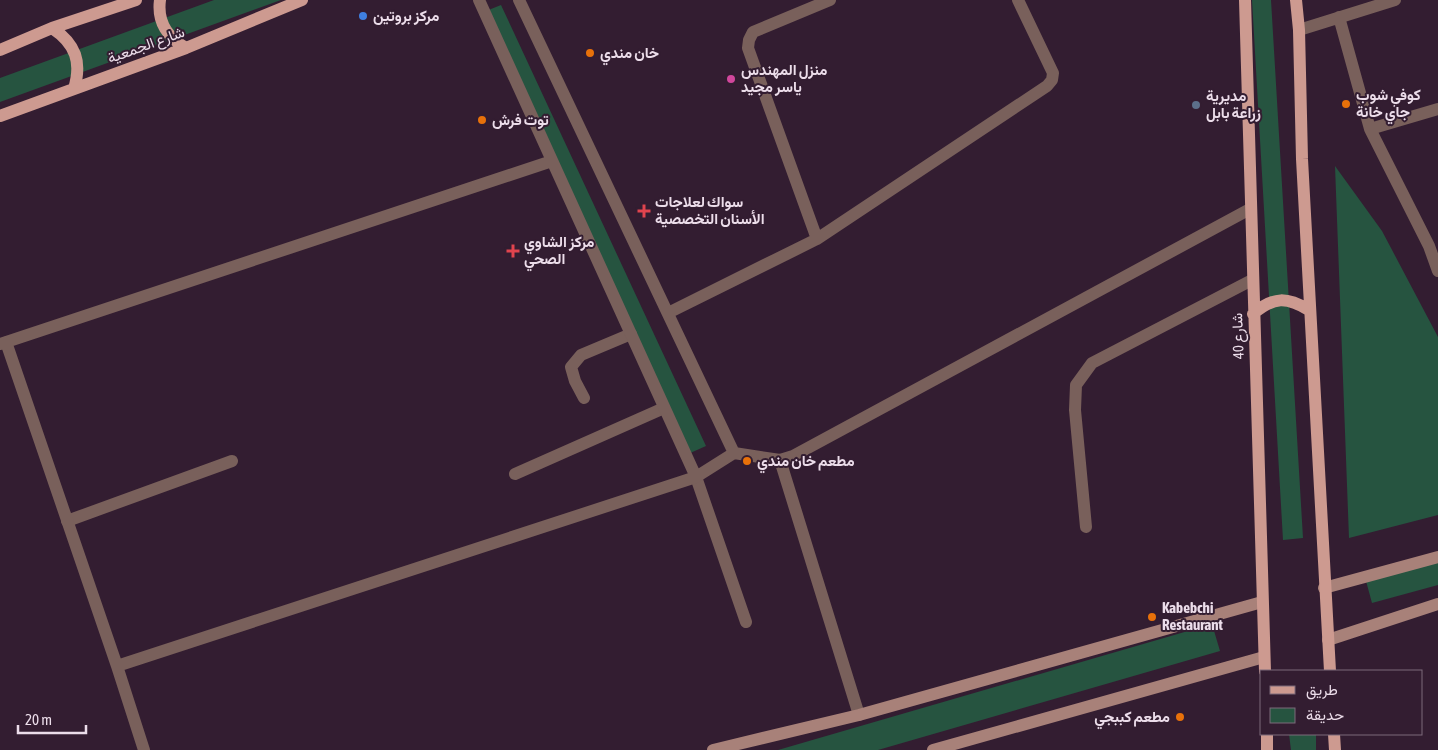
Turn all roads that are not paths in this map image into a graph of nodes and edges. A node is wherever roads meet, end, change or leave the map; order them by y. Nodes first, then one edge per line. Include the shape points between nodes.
1 (136, 0) edge
2 (160, 0) edge
3 (302, 0) edge
4 (479, 0) edge
5 (519, 0) edge
6 (830, 0) edge
7 (1018, 0) edge
8 (1245, 0) edge
9 (1296, 0) edge
10 (1395, 0) edge
11 (1339, 17) junction
12 (52, 28) junction
13 (1298, 30) junction
14 (186, 48) junction
15 (0, 50) edge
16 (74, 89) junction
17 (1438, 109) edge
18 (0, 116) edge
19 (1370, 129) junction
20 (552, 161) junction
21 (1250, 209) junction
22 (816, 239) junction
23 (1434, 244) edge
24 (1438, 271) edge
25 (1252, 280) junction
26 (1309, 310) junction
27 (668, 313) junction
28 (1253, 314) junction
29 (631, 334) junction
30 (3, 343) edge
31 (584, 398) dead end
32 (664, 408) junction
33 (734, 453) junction
34 (780, 460) junction
35 (232, 461) dead end
36 (515, 474) dead end
37 (696, 477) junction
38 (67, 521) junction
39 (1086, 527) dead end
40 (1438, 557) edge
41 (1324, 588) junction
42 (1262, 602) junction
43 (1438, 604) edge
44 (746, 622) dead end
45 (1328, 640) junction
46 (1264, 657) junction
47 (117, 666) junction
48 (1265, 670) edge
49 (1330, 670) edge
50 (859, 715) junction
51 (1267, 735) edge
52 (1334, 735) edge
53 (144, 750) edge
54 (713, 750) edge
55 (933, 750) edge
56 (1267, 750) edge
57 (1335, 750) edge

1 - 12 main road
2 - 14 main road via 160,14 166,30
3 - 14 main road, شارع الجمعية
4 - 20 street
5 - 27 street
6 - 22 street via 753,32 748,48
7 - 22 street via 1053,73 1048,86
8 - 21 main road, شارع 40
9 - 13 main road
10 - 11 street
11 - 13 street
11 - 19 street
12 - 15 main road
12 - 16 main road via 70,44 75,54 78,77
13 - 26 main road
14 - 16 main road, شارع الجمعية
16 - 18 main road, شارع الجمعية
17 - 19 street
19 - 23 street
20 - 29 street
20 - 30 street
21 - 25 main road, شارع 40
21 - 34 street
22 - 27 street
23 - 24 street
25 - 28 main road, شارع 40
25 - 39 street via 1092,363 1076,385 1075,410
26 - 28 main road via 1296,302 1284,300 1273,301
26 - 41 main road
27 - 33 street
28 - 42 main road, شارع 40
29 - 31 street via 582,355 571,367
29 - 32 street
30 - 38 street
32 - 36 street
32 - 37 street
33 - 34 street
33 - 37 street
34 - 50 street
35 - 38 street
37 - 44 street
37 - 47 street
38 - 47 street
40 - 41 street
41 - 45 main road
42 - 46 main road, شارع 40
42 - 50 street
43 - 45 street
45 - 49 main road
46 - 48 main road, شارع 40
46 - 55 street
47 - 53 street
50 - 54 street
51 - 56 main road
52 - 57 main road

